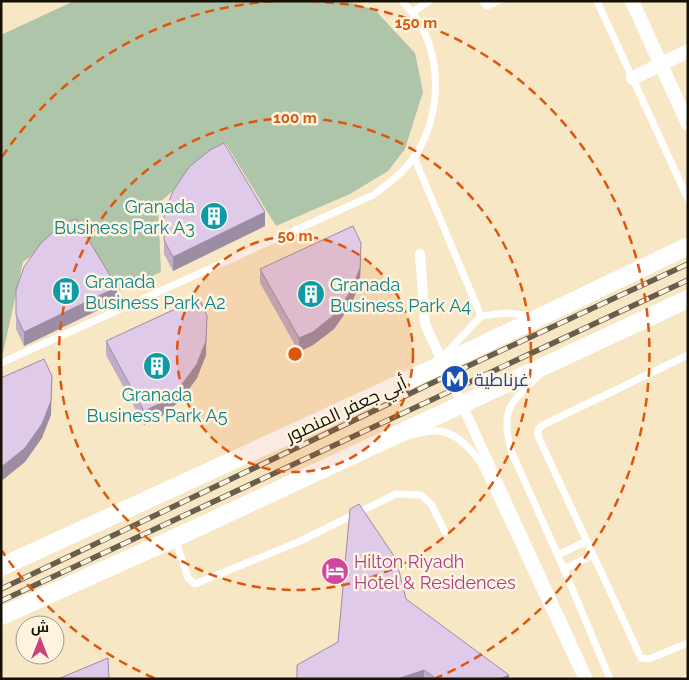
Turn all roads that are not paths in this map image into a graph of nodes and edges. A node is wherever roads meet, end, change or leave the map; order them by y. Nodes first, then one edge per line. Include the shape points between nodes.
1 (402, 1) edge
2 (429, 1) edge
3 (483, 1) edge
4 (498, 1) edge
5 (597, 1) edge
6 (632, 1) edge
7 (413, 12) junction
8 (688, 51) edge
9 (661, 64) junction
10 (633, 78) junction
11 (688, 124) edge
12 (414, 157) junction
13 (688, 199) edge
14 (688, 246) edge
15 (420, 254) dead end
16 (688, 299) edge
17 (481, 316) junction
18 (540, 318) junction
19 (688, 355) edge
20 (1, 363) edge
21 (551, 363) junction
22 (432, 370) junction
23 (386, 440) junction
24 (445, 532) dead end
25 (175, 538) junction
26 (587, 541) junction
27 (558, 555) junction
28 (593, 555) junction
29 (1, 567) edge
30 (564, 569) junction
31 (1, 616) edge
32 (688, 643) edge
33 (582, 679) edge
34 (588, 679) edge
35 (610, 679) edge

1 - 7 lane
2 - 7 lane
3 - 4 lane via 488,6
5 - 10 lane
6 - 9 street
7 - 12 lane via 430,46 436,79 428,130
8 - 9 street
9 - 10 street
9 - 11 street
10 - 13 lane
12 - 17 lane
12 - 20 lane via 373,195
14 - 18 street, أبي جعفر المنصور
15 - 34 street via 425,324
16 - 21 street
17 - 18 lane via 508,313
17 - 22 lane
18 - 22 street, أبي جعفر المنصور
19 - 26 lane via 543,424 538,430
21 - 23 street
21 - 27 lane via 511,402 507,436
22 - 29 street, أبي جعفر المنصور
23 - 25 street
23 - 33 lane via 439,430 472,450
24 - 25 lane via 430,504 420,496 396,494 298,542 196,584 188,578
25 - 31 street
26 - 27 lane
26 - 28 lane
27 - 30 lane
28 - 30 lane
28 - 32 lane via 641,658 649,659
30 - 35 lane

